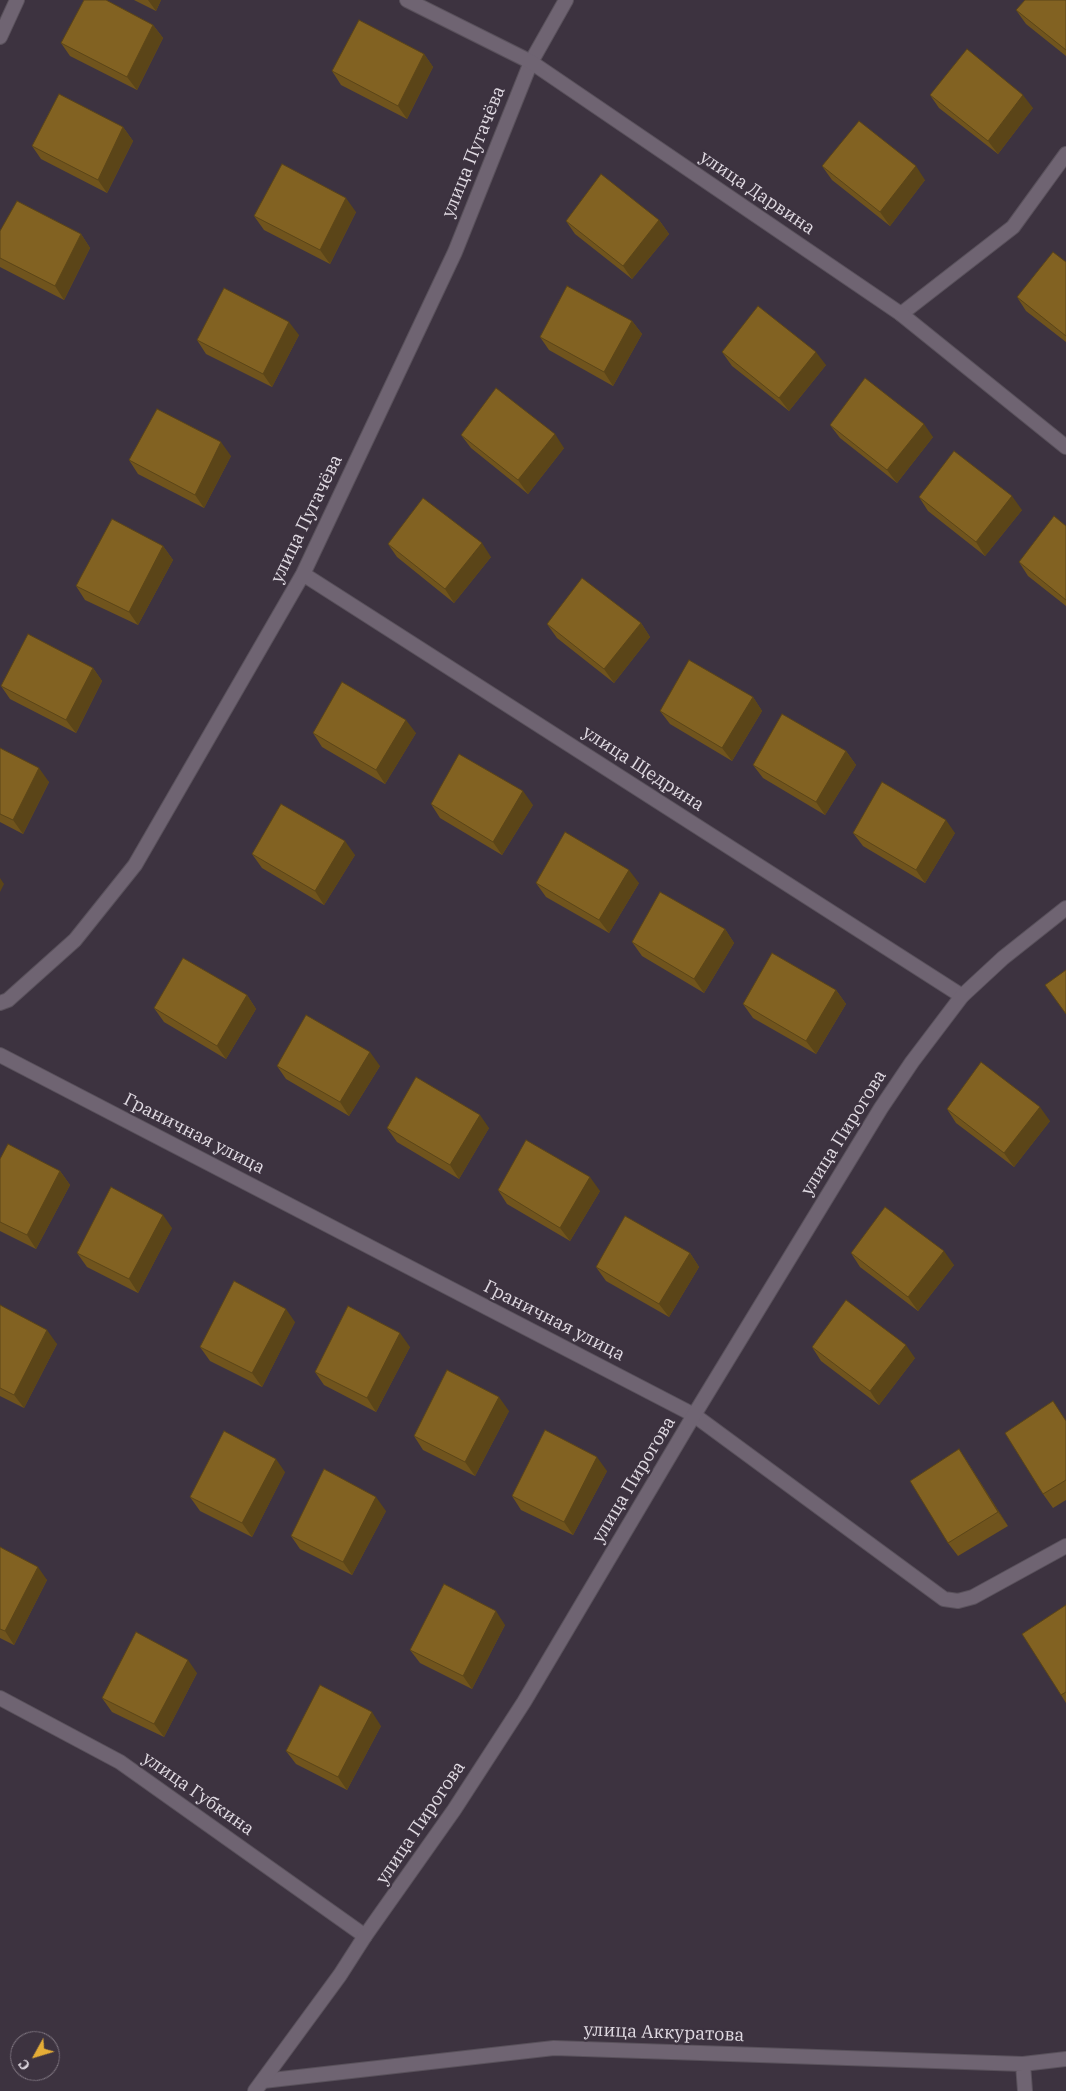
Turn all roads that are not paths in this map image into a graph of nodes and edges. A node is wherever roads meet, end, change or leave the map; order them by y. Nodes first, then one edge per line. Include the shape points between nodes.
1 (17, 0) edge
2 (407, 0) edge
3 (566, 0) edge
4 (0, 37) edge
5 (531, 62) junction
6 (1066, 154) edge
7 (901, 314) junction
8 (1066, 447) edge
9 (303, 574) junction
10 (1066, 908) edge
11 (962, 996) junction
12 (0, 1003) edge
13 (0, 1055) edge
14 (694, 1415) junction
15 (1066, 1546) edge
16 (0, 1698) edge
17 (365, 1936) junction
18 (1066, 2059) edge
19 (1023, 2064) junction
20 (259, 2086) edge
21 (1024, 2091) edge

1 - 4 street
2 - 5 street, улица Дарвина
3 - 5 street, улица Пугачёва
5 - 7 street, улица Дарвина
5 - 9 street, улица Пугачёва via 455,252
6 - 7 street via 1013,227
7 - 8 street, улица Дарвина
9 - 11 street, улица Щедрина
9 - 12 street, улица Пугачёва via 134,865 75,940 8,1000
10 - 11 street, улица Пирогова via 1003,958
11 - 14 street, улица Пирогова via 881,1108
13 - 14 street, Граничная улица
14 - 15 street, Граничная улица via 944,1599 958,1601 973,1597
14 - 17 street, улица Пирогова via 524,1702 454,1810
16 - 17 street, улица Губкина via 120,1762
17 - 20 street, улица Пирогова
18 - 19 street, улица Аккуратова
19 - 20 street, улица Аккуратова via 554,2048
19 - 21 street

